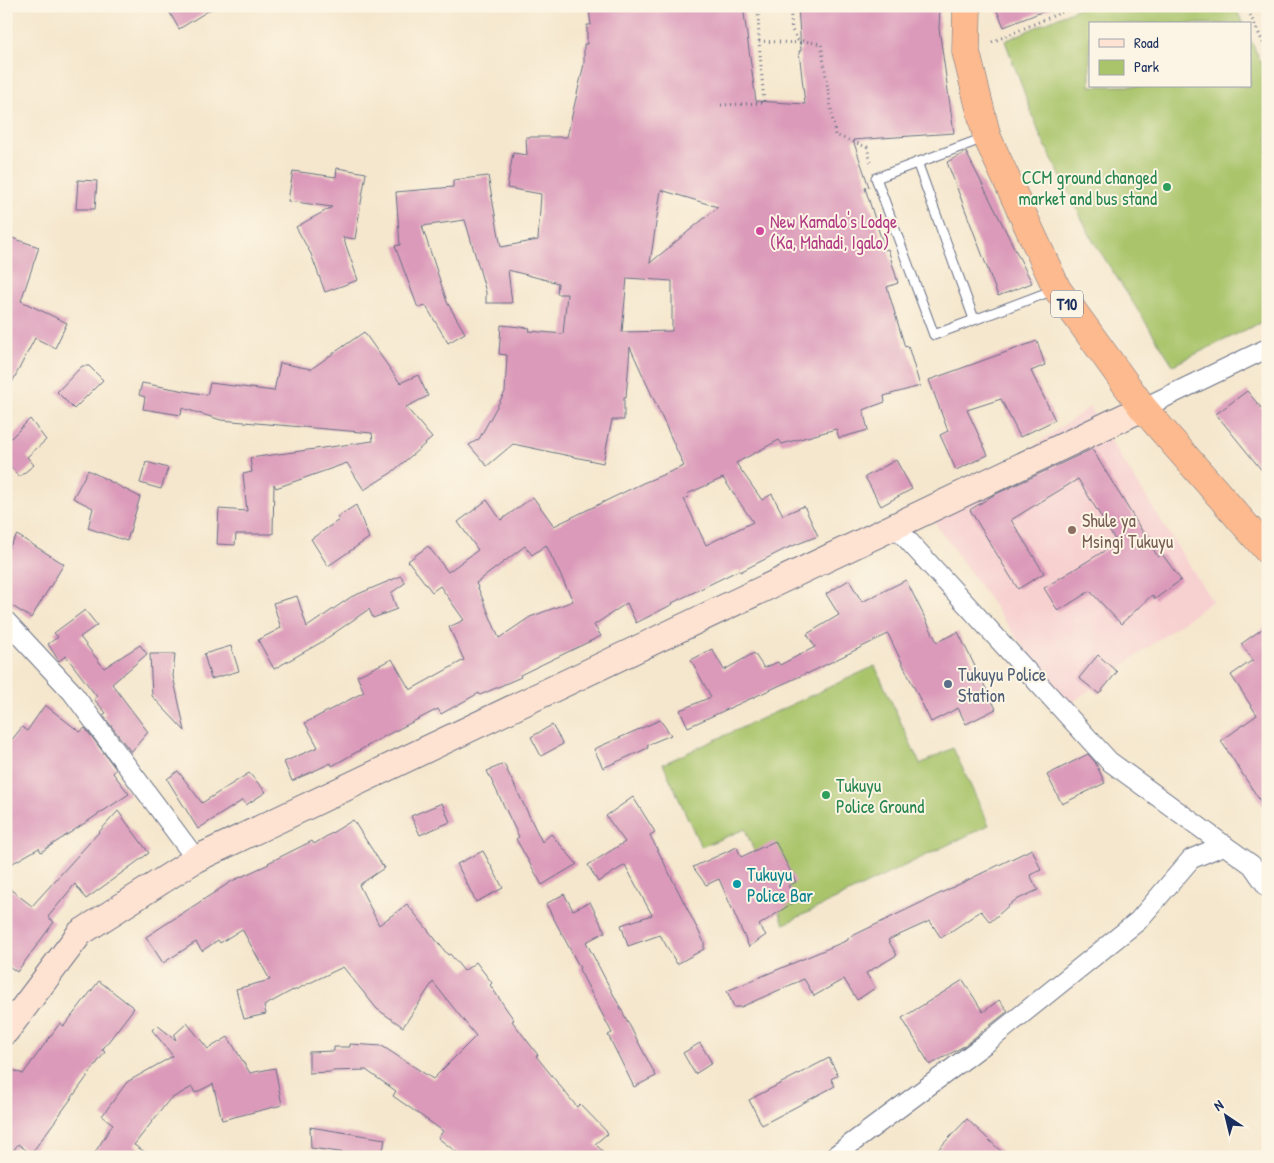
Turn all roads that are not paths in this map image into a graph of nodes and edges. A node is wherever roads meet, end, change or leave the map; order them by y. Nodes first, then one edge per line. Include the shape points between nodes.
1 (967, 6) edge
2 (987, 137) junction
3 (917, 162) junction
4 (1057, 290) junction
5 (974, 320) junction
6 (1268, 348) edge
7 (1144, 408) junction
8 (894, 525) junction
9 (1268, 551) edge
10 (6, 620) edge
11 (1224, 845) junction
12 (196, 859) junction
13 (1268, 888) edge
14 (6, 1031) edge
15 (833, 1157) edge

1 - 2 highway, T10 via 966,52
2 - 3 lane
2 - 4 highway, T10
3 - 5 lane
3 - 5 lane via 876,178 934,335
4 - 5 lane
4 - 7 highway, T10
6 - 7 street
7 - 8 street
7 - 9 highway, T10
8 - 11 street via 1109,761
8 - 12 street
10 - 12 street via 72,692
11 - 13 street via 1252,865
11 - 15 street via 1190,858 1138,921 985,1044
12 - 14 street via 80,933

